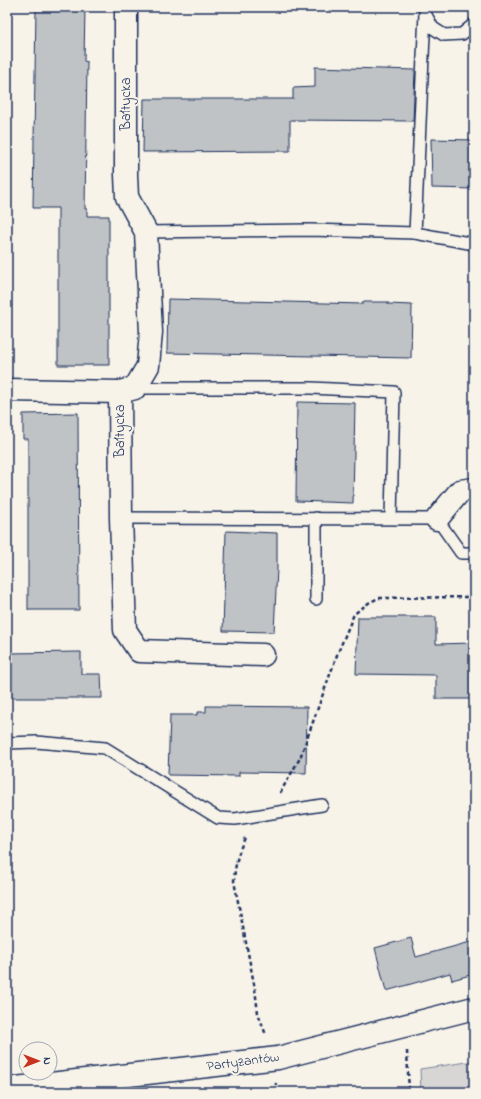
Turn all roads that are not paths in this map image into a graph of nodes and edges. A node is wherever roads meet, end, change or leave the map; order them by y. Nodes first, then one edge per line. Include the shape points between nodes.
1 (126, 7) edge
2 (425, 10) edge
3 (474, 24) edge
4 (462, 34) junction
5 (474, 34) edge
6 (146, 232) junction
7 (415, 233) junction
8 (474, 244) edge
9 (7, 390) edge
10 (128, 390) junction
11 (474, 489) edge
12 (121, 518) junction
13 (316, 518) junction
14 (391, 518) junction
15 (437, 519) junction
16 (474, 552) edge
17 (316, 599) dead end
18 (263, 655) dead end
19 (7, 743) edge
20 (322, 805) dead end
21 (474, 1008) edge
22 (7, 1089) edge

1 - 6 street, Bałtycka via 127,197
2 - 4 lane via 433,28 444,35
2 - 7 lane
3 - 4 lane
4 - 5 lane
6 - 7 lane via 310,230
6 - 10 street, Bałtycka via 151,332 148,366
7 - 8 lane
9 - 10 street
10 - 12 street, Bałtycka
10 - 14 lane via 310,388 394,392
11 - 15 street via 460,491
12 - 13 lane
12 - 18 street, Bałtycka via 125,630 139,651
13 - 14 lane
13 - 17 lane
14 - 15 lane
15 - 16 lane via 461,553
19 - 20 lane via 36,742 105,748 218,818 235,819
21 - 22 street, Partyzantów via 278,1058

